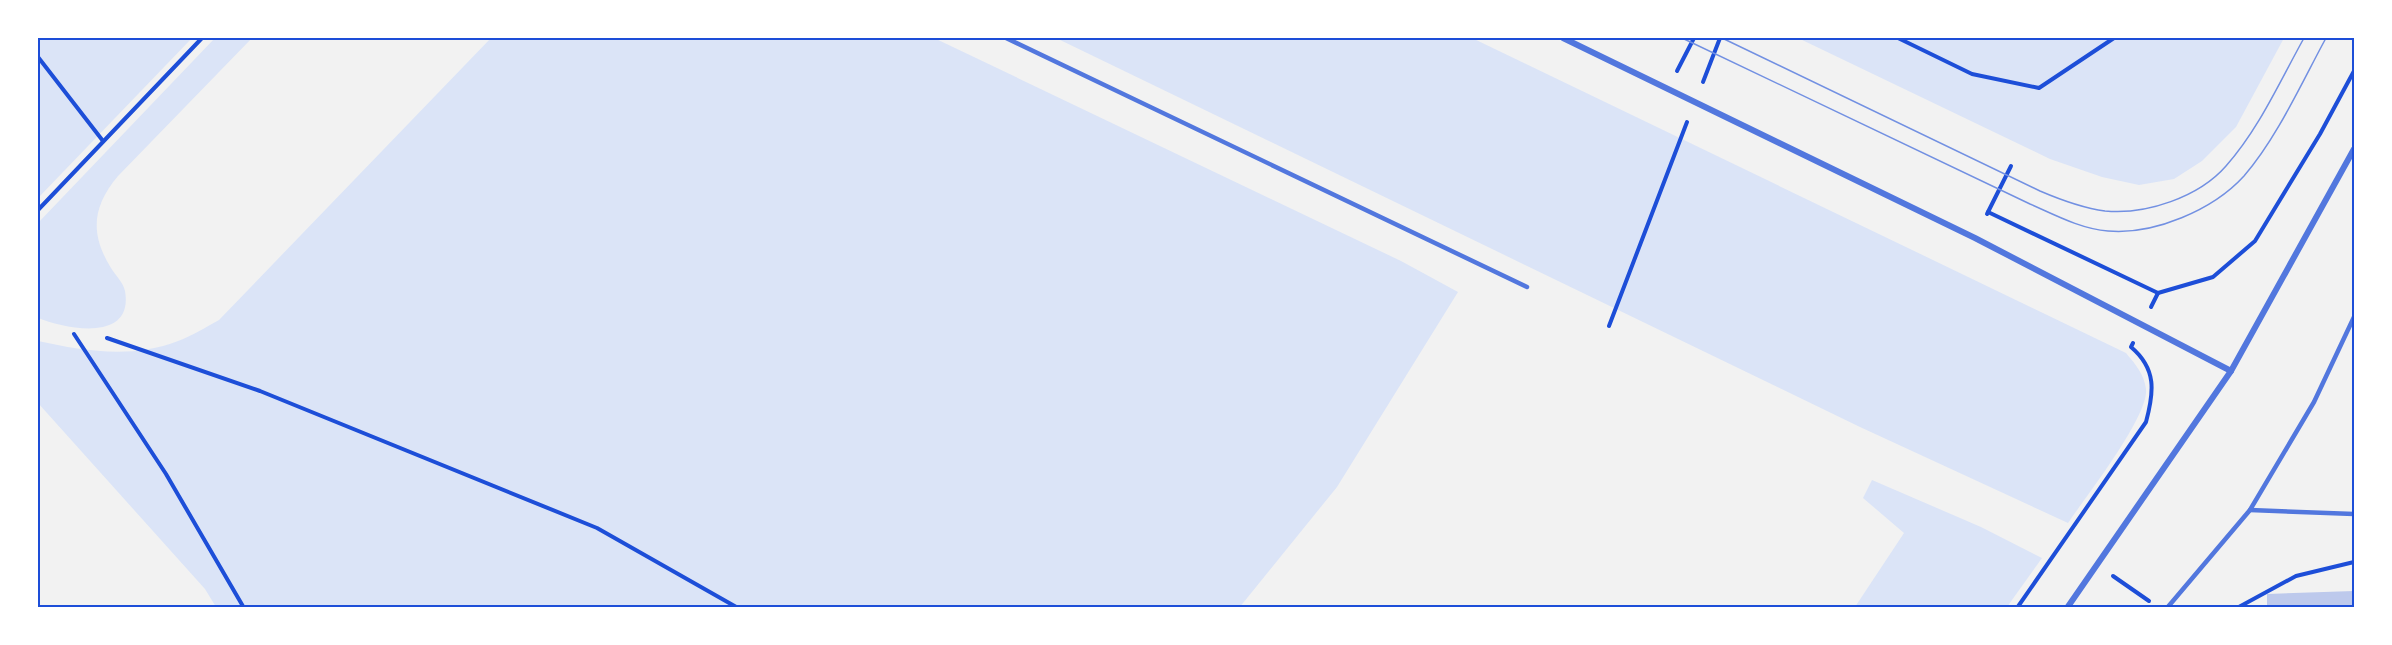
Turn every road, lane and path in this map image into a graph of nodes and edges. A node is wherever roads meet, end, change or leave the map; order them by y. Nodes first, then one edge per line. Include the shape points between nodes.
1 (202, 38) edge
2 (1006, 38) edge
3 (1563, 38) edge
4 (1694, 38) edge
5 (1720, 38) edge
6 (1898, 38) edge
7 (2114, 38) edge
8 (38, 57) edge
9 (2355, 71) edge
10 (1669, 88) junction
11 (1698, 93) dead end
12 (1690, 115) dead end
13 (103, 141) junction
14 (2355, 149) edge
15 (2011, 166) dead end
16 (38, 210) edge
17 (1988, 212) junction
18 (1976, 238) junction
19 (1527, 287) dead end
20 (2355, 317) edge
21 (2143, 324) junction
22 (1609, 326) dead end
23 (74, 334) dead end
24 (107, 338) dead end
25 (2231, 371) junction
26 (2250, 510) junction
27 (2355, 514) edge
28 (2355, 562) edge
29 (2118, 579) dead end
30 (2132, 590) dead end
31 (244, 608) edge
32 (738, 608) edge
33 (2017, 608) edge
34 (2067, 608) edge
35 (2167, 608) edge
36 (2237, 608) edge

1 - 13 path
2 - 19 lane
3 - 10 street
4 - 10 path
5 - 11 path
6 - 7 path via 1972,74 2039,88
8 - 13 path
9 - 17 path via 2255,241 2213,277 2158,293
10 - 18 street
12 - 22 path
13 - 16 path
14 - 25 street
15 - 17 path
17 - 18 path
18 - 21 street
20 - 26 lane via 2314,402
21 - 25 street
21 - 33 path via 2131,347 2151,371 2153,394 2146,422
23 - 31 path via 166,474
24 - 32 path via 260,391 597,528
25 - 34 street
26 - 27 lane
26 - 35 lane
28 - 36 path via 2296,576
29 - 30 path

